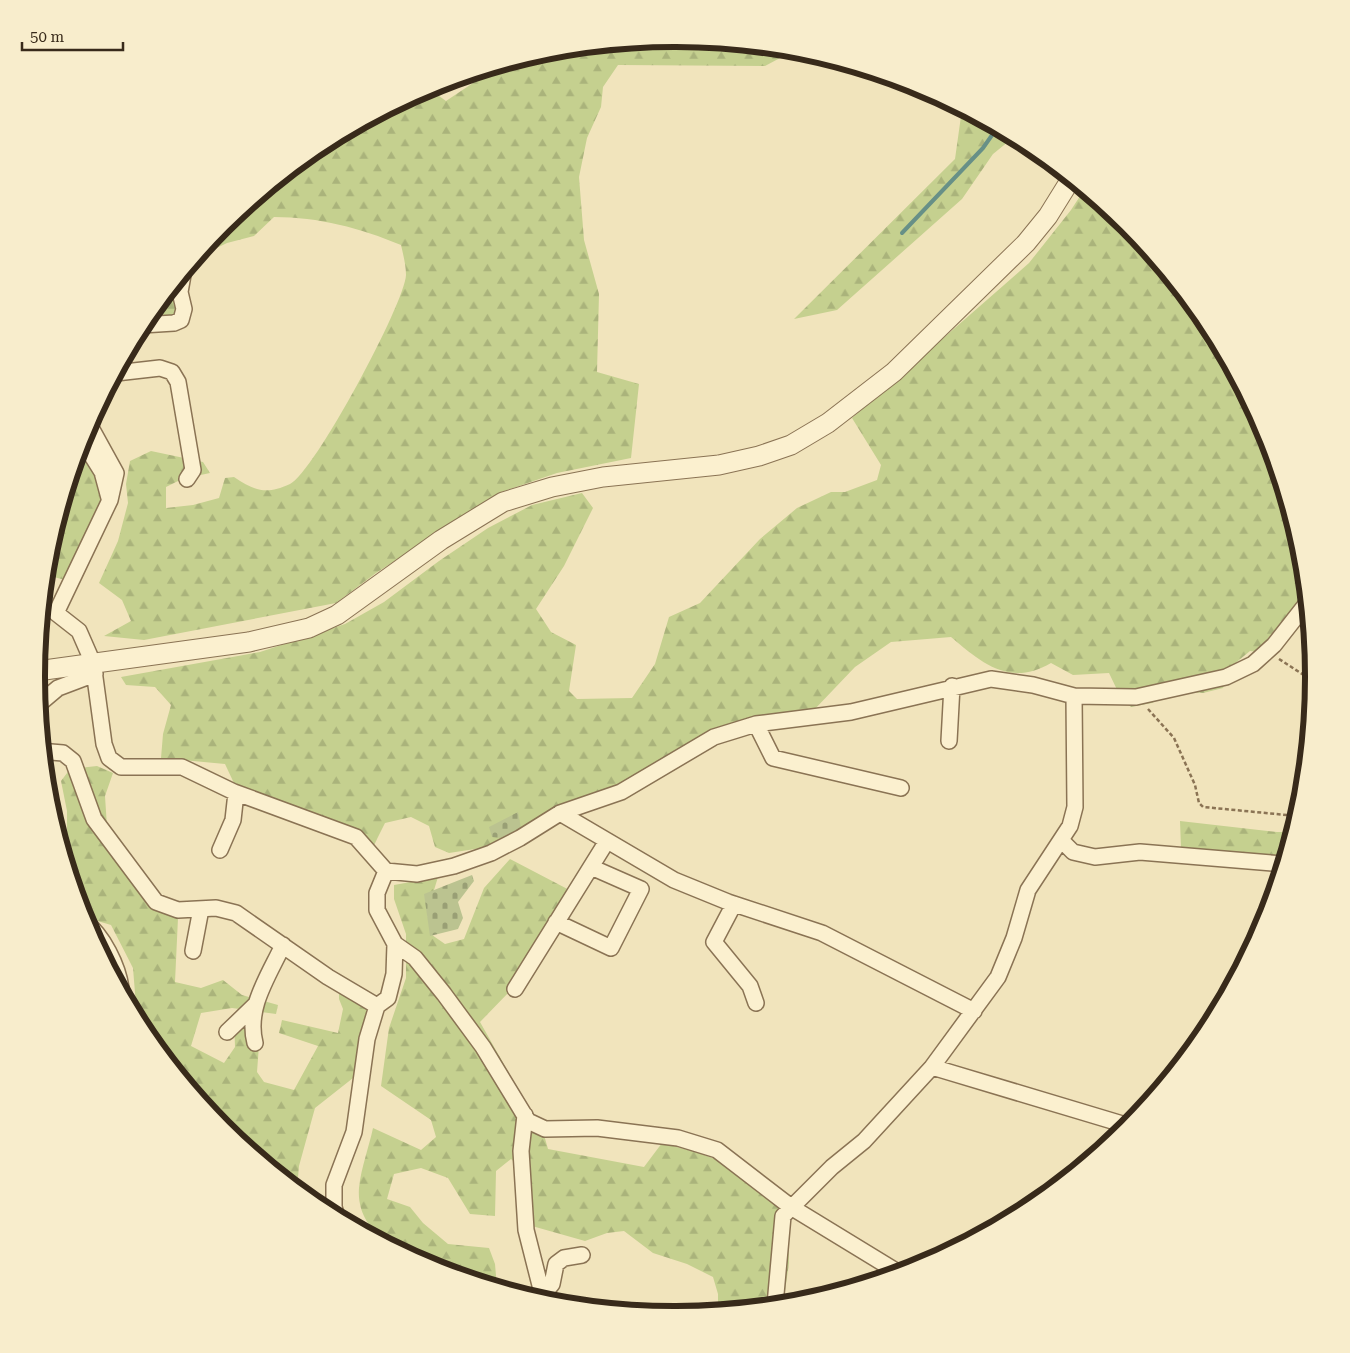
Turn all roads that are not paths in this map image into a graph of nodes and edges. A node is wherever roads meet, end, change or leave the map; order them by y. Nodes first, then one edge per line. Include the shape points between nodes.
1 (1068, 184) edge
2 (181, 286) edge
3 (152, 324) edge
4 (123, 372) edge
5 (94, 433) edge
6 (88, 449) edge
7 (187, 479) dead end
8 (110, 500) junction
9 (1301, 609) edge
10 (49, 612) edge
11 (94, 668) junction
12 (45, 671) edge
13 (952, 686) junction
14 (1074, 696) junction
15 (46, 698) edge
16 (756, 724) junction
17 (949, 741) dead end
18 (49, 753) edge
19 (901, 788) dead end
20 (236, 793) junction
21 (560, 812) junction
22 (1061, 840) junction
23 (607, 841) junction
24 (220, 850) dead end
25 (1277, 864) edge
26 (591, 866) junction
27 (386, 872) junction
28 (734, 904) junction
29 (201, 909) junction
30 (556, 922) junction
31 (395, 944) junction
32 (283, 945) junction
33 (193, 952) dead end
34 (515, 989) dead end
35 (756, 1003) dead end
36 (255, 1005) junction
37 (377, 1006) junction
38 (974, 1011) junction
39 (227, 1032) dead end
40 (255, 1043) dead end
41 (932, 1067) junction
42 (524, 1115) junction
43 (1119, 1123) edge
44 (334, 1206) edge
45 (791, 1207) junction
46 (582, 1255) dead end
47 (891, 1268) edge
48 (542, 1292) edge
49 (547, 1293) edge
50 (776, 1298) edge

1 - 11 street via 1026,243 894,372 828,423 792,445 720,465 604,477 552,487 503,502 441,540 337,615 309,628 250,642
2 - 3 street via 184,309 181,320
4 - 7 street via 160,368 172,372 178,382 193,470
5 - 8 street via 116,473
6 - 8 street via 102,472
8 - 10 street
9 - 14 street via 1253,664 1226,677 1136,698
10 - 11 street via 79,631
11 - 12 street
11 - 15 street
11 - 20 street via 104,744 109,758 121,767 182,767
13 - 14 street via 991,679 1034,685
13 - 16 street via 851,712
13 - 17 street
14 - 22 street via 1075,807 1070,826
16 - 19 street via 773,758
16 - 21 street via 714,738 621,792
18 - 29 street via 63,753 73,762 94,820 156,902 178,910
20 - 24 street via 233,820
20 - 27 street via 356,837
21 - 23 street
21 - 27 street via 520,838 454,866 417,874
22 - 25 street via 1073,852 1096,857 1140,852
22 - 38 street via 1028,890 1014,938 998,976
23 - 26 street
23 - 28 street via 674,880
26 - 30 street
26 - 30 street via 641,889 611,948
27 - 31 street via 377,893 377,910
28 - 35 street via 714,942 750,986
28 - 38 street via 822,933
29 - 32 street via 216,908 236,913
29 - 33 street
30 - 34 street
31 - 37 street via 394,974 388,998
31 - 42 street via 415,958 444,994 483,1047
32 - 36 street
32 - 37 street
36 - 39 street
36 - 40 street via 251,1025
37 - 44 street via 367,1039 354,1132 334,1185
38 - 41 street
41 - 43 street
41 - 45 street via 864,1141
42 - 45 street via 528,1121 545,1129 615,1130 678,1138 717,1150
42 - 48 street via 521,1151 526,1230
45 - 47 street
45 - 50 street via 783,1216
46 - 49 street via 564,1258 556,1264

